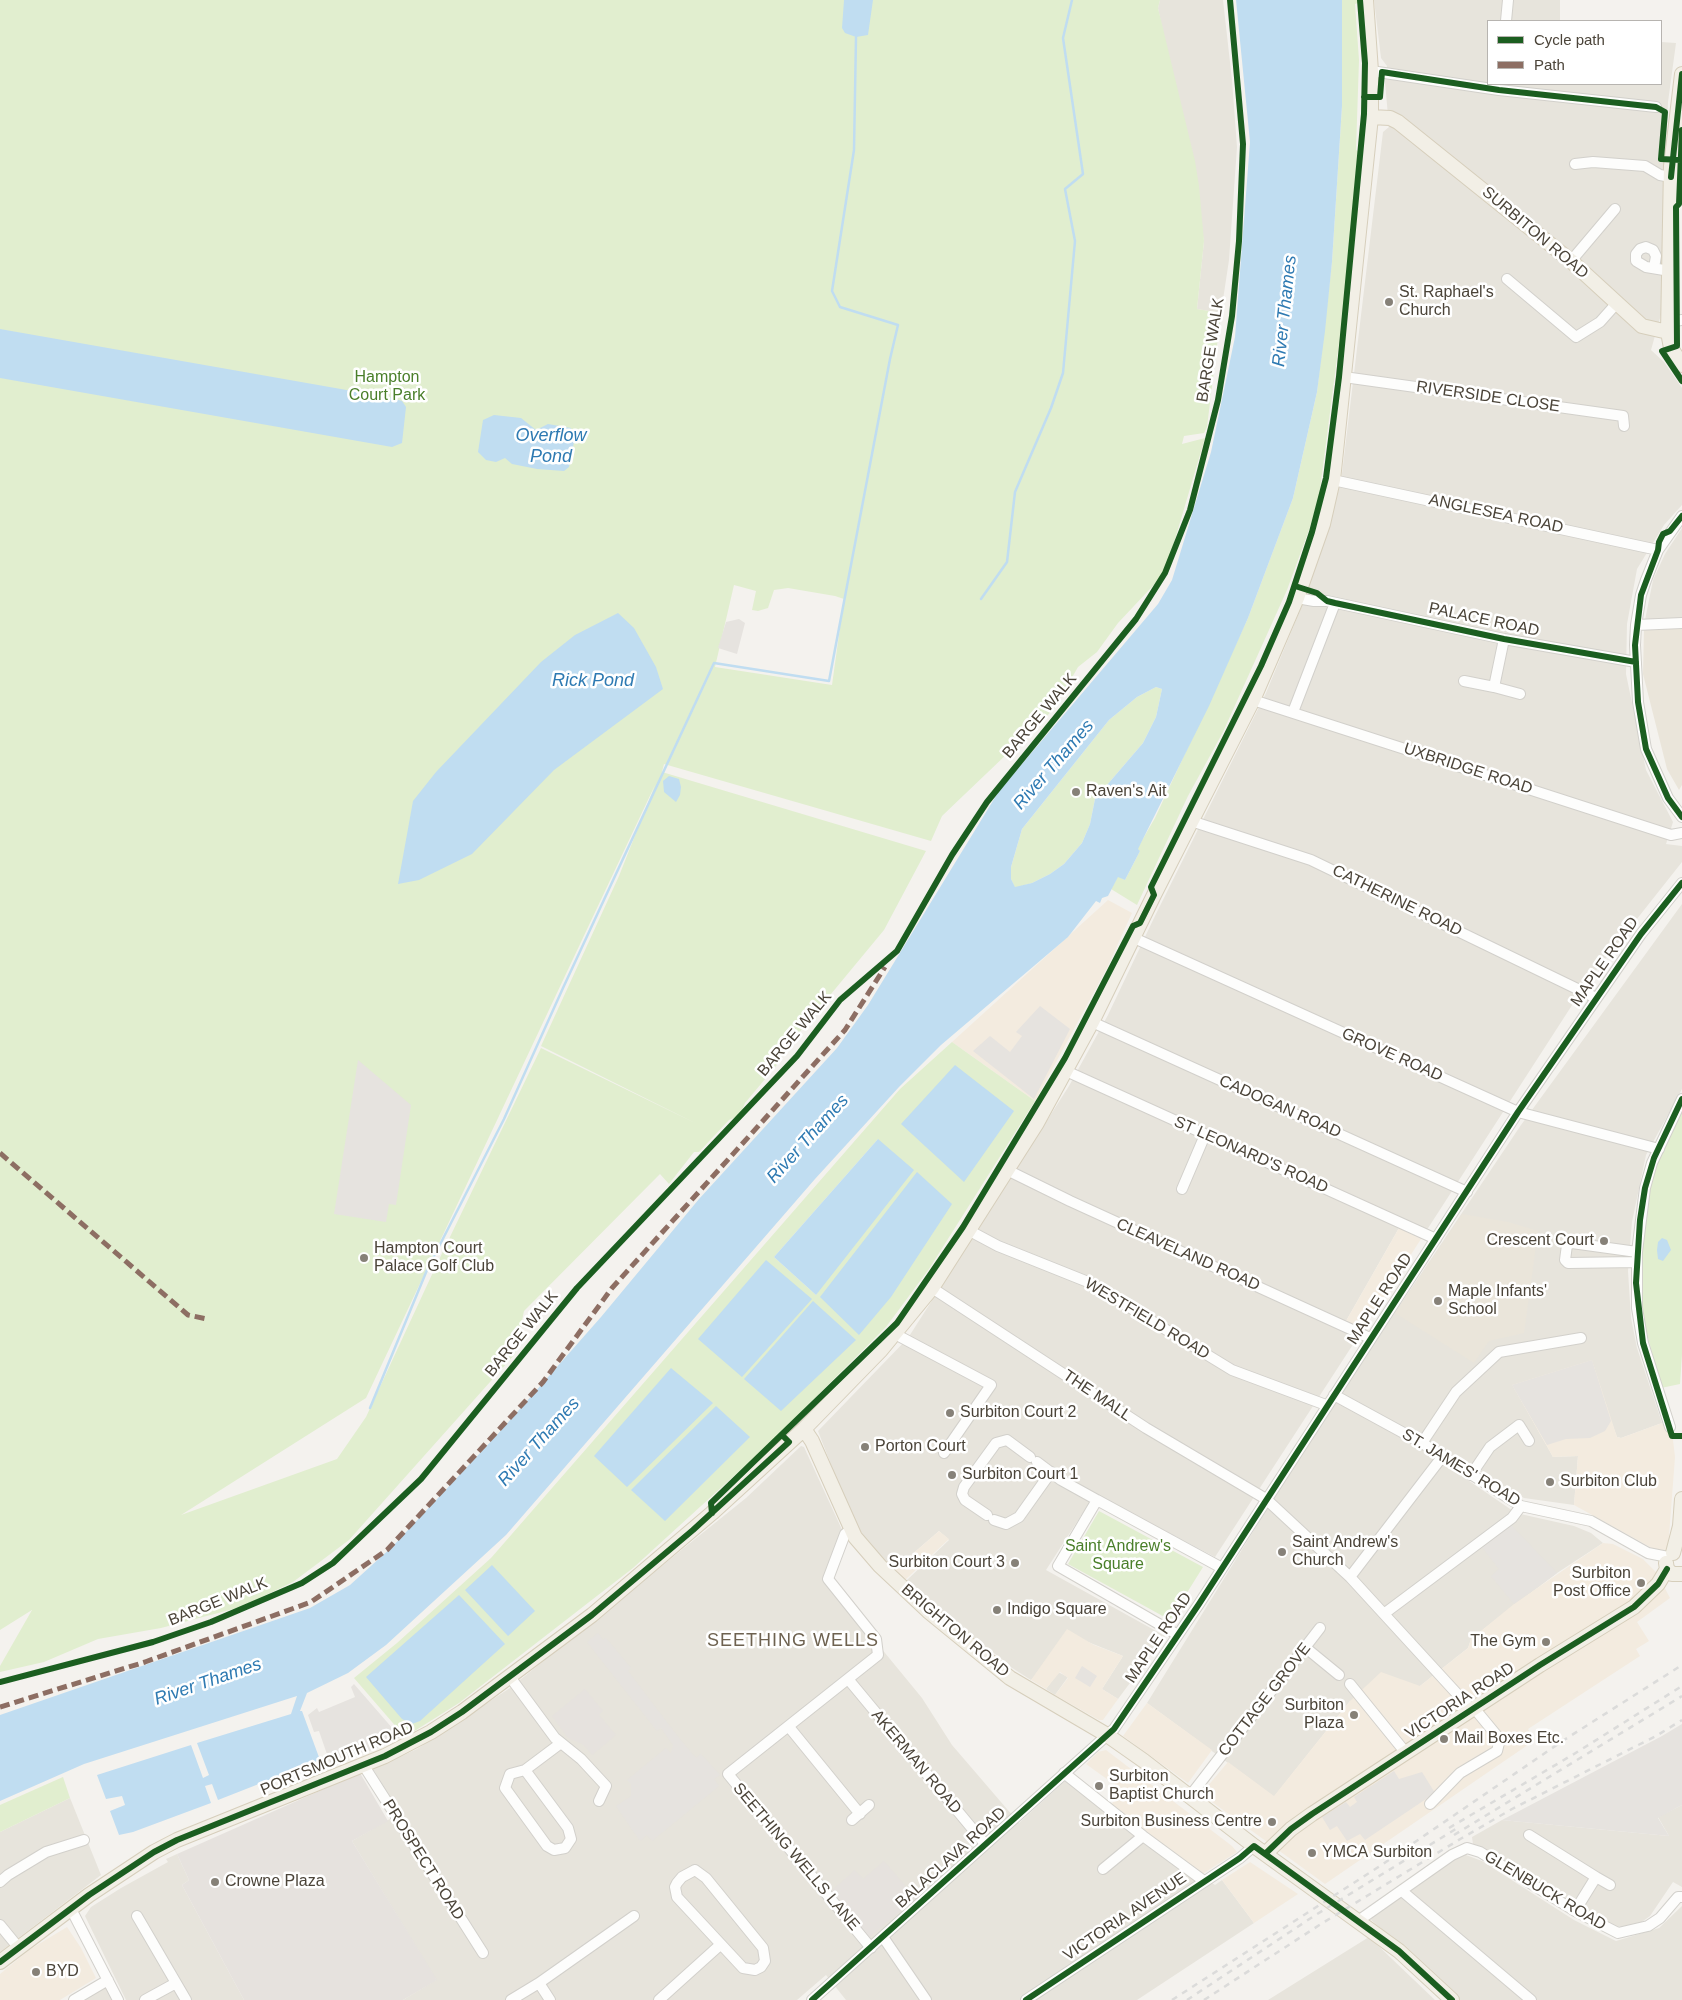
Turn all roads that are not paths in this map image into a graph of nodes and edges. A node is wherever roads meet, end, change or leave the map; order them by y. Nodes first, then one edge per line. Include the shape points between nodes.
1 (1366, 0) edge
2 (1508, 0) edge
3 (1506, 20) edge
4 (1371, 71) junction
5 (1682, 74) edge
6 (1500, 87) edge
7 (1656, 107) dead end
8 (1370, 117) junction
9 (1575, 164) dead end
10 (1671, 177) junction
11 (1614, 209) dead end
12 (1571, 261) junction
13 (1654, 268) dead end
14 (1670, 271) junction
15 (1507, 279) dead end
16 (1616, 304) junction
17 (1673, 325) edge
18 (1682, 365) edge
19 (1344, 377) junction
20 (1624, 426) dead end
21 (1333, 480) junction
22 (1682, 516) edge
23 (1658, 550) junction
24 (1297, 598) junction
25 (1335, 603) junction
26 (1682, 623) edge
27 (1636, 625) junction
28 (1504, 639) junction
29 (1636, 662) junction
30 (1464, 681) dead end
31 (1494, 687) junction
32 (1520, 694) dead end
33 (1252, 700) junction
34 (1292, 712) junction
35 (1682, 818) edge
36 (1191, 821) junction
37 (1682, 833) edge
38 (1682, 883) edge
39 (1134, 938) junction
40 (1596, 998) junction
41 (1092, 1022) junction
42 (1066, 1072) junction
43 (1682, 1099) edge
44 (1518, 1112) junction
45 (1205, 1135) junction
46 (1658, 1149) junction
47 (1007, 1170) junction
48 (1182, 1189) dead end
49 (1467, 1192) junction
50 (968, 1230) junction
51 (1436, 1239) junction
52 (1637, 1257) junction
53 (932, 1288) junction
54 (896, 1334) junction
55 (1370, 1338) junction
56 (1581, 1338) dead end
57 (1334, 1395) junction
58 (1326, 1405) junction
59 (1670, 1427) dead end
60 (804, 1429) junction
61 (1529, 1441) dead end
62 (1422, 1443) junction
63 (944, 1453) dead end
64 (1442, 1457) junction
65 (1051, 1472) junction
66 (1471, 1475) junction
67 (1266, 1499) junction
68 (1682, 1499) edge
69 (1097, 1500) junction
70 (1521, 1506) junction
71 (852, 1529) junction
72 (1681, 1530) edge
73 (1674, 1564) edge
74 (1222, 1568) junction
75 (1350, 1577) junction
76 (1384, 1613) junction
77 (1320, 1628) dead end
78 (1178, 1635) junction
79 (1306, 1648) junction
80 (1339, 1675) dead end
81 (510, 1677) junction
82 (848, 1679) junction
83 (1350, 1684) dead end
84 (1472, 1709) junction
85 (789, 1727) junction
86 (1107, 1735) junction
87 (561, 1743) junction
88 (1406, 1753) junction
89 (364, 1766) junction
90 (525, 1770) junction
91 (1064, 1773) junction
92 (1190, 1796) junction
93 (599, 1800) dead end
94 (1430, 1804) dead end
95 (870, 1805) dead end
96 (1530, 1835) dead end
97 (1143, 1836) junction
98 (84, 1840) dead end
99 (985, 1844) junction
100 (1260, 1850) junction
101 (1103, 1869) dead end
102 (1596, 1877) junction
103 (1204, 1881) junction
104 (0, 1882) edge
105 (1610, 1886) dead end
106 (1402, 1891) junction
107 (1682, 1897) edge
108 (71, 1908) junction
109 (1575, 1911) junction
110 (137, 1916) dead end
111 (634, 1916) dead end
112 (1358, 1921) junction
113 (0, 1925) edge
114 (883, 1937) junction
115 (720, 1945) junction
116 (18, 1947) junction
117 (871, 1948) junction
118 (483, 1953) dead end
119 (0, 1962) edge
120 (108, 1980) junction
121 (176, 1983) junction
122 (539, 1983) junction
123 (1447, 1998) edge
124 (74, 2000) edge
125 (118, 2000) edge
126 (146, 2000) edge
127 (186, 2000) edge
128 (511, 2000) edge
129 (550, 2000) edge
130 (659, 2000) edge
131 (812, 2000) edge
132 (926, 2000) edge
133 (1026, 2000) edge
134 (1530, 2000) edge

1 - 4 main road, PORTSMOUTH ROAD
2 - 3 street
4 - 6 street
4 - 8 main road, PORTSMOUTH ROAD
5 - 10 main road
6 - 7 street
8 - 12 main road, SURBITON ROAD via 1390,118 1398,122
8 - 19 main road, PORTSMOUTH ROAD
9 - 10 street via 1593,162 1644,166
10 - 14 main road
11 - 12 street
12 - 16 main road, SURBITON ROAD
13 - 14 street
14 - 17 main road
15 - 16 street via 1576,337 1600,322
16 - 17 main road, SURBITON ROAD via 1642,326
17 - 18 main road via 1671,348
19 - 20 street, RIVERSIDE CLOSE via 1623,416
19 - 21 main road, PORTSMOUTH ROAD
21 - 23 street, ANGLESEA ROAD
21 - 24 main road, PORTSMOUTH ROAD via 1323,524
22 - 23 street
23 - 27 street via 1641,596
24 - 25 street, PALACE ROAD
24 - 33 main road, PORTSMOUTH ROAD
25 - 28 street, PALACE ROAD
25 - 34 street
26 - 27 street
27 - 29 street
28 - 29 street, PALACE ROAD
28 - 31 street
29 - 35 street via 1638,702 1646,749 1668,798
30 - 31 street
31 - 32 street
33 - 34 street, UXBRIDGE ROAD
33 - 36 main road, PORTSMOUTH ROAD
34 - 37 street, UXBRIDGE ROAD via 1671,835
36 - 39 main road, PORTSMOUTH ROAD
36 - 40 street, CATHERINE ROAD via 1311,860
38 - 40 street, MAPLE ROAD
39 - 41 main road, PORTSMOUTH ROAD
39 - 44 street, GROVE ROAD
40 - 44 street, MAPLE ROAD
41 - 42 main road, PORTSMOUTH ROAD
41 - 49 street, CADOGAN ROAD
42 - 45 street, ST LEONARD'S ROAD
42 - 47 main road, PORTSMOUTH ROAD
43 - 46 street
44 - 46 street, GROVE ROAD
44 - 49 street, MAPLE ROAD
45 - 48 street
45 - 51 street, ST LEONARD'S ROAD
46 - 52 street via 1645,1188
47 - 50 main road, PORTSMOUTH ROAD
47 - 55 street, CLEAVELAND ROAD
49 - 51 street, MAPLE ROAD
50 - 53 main road, PORTSMOUTH ROAD
50 - 58 street, WESTFIELD ROAD via 998,1246 1088,1282 1232,1370
51 - 55 street, MAPLE ROAD
52 - 52 street via 1568,1263 1565,1260 1567,1245 1572,1243
52 - 59 street via 1637,1308 1645,1350
53 - 54 main road, PORTSMOUTH ROAD
53 - 67 street, THE MALL via 1146,1428
54 - 60 main road, PORTSMOUTH ROAD
54 - 63 street via 992,1386
55 - 57 street, MAPLE ROAD
56 - 62 street via 1499,1352 1456,1392
57 - 58 street, MAPLE ROAD
57 - 62 street, ST. JAMES' ROAD
58 - 67 street, MAPLE ROAD
60 - 71 main road, BRIGHTON ROAD
60 - 81 main road, PORTSMOUTH ROAD via 592,1616
61 - 66 street via 1519,1425 1490,1447
62 - 64 street, ST. JAMES' ROAD
64 - 66 street, ST. JAMES' ROAD
64 - 75 street
65 - 65 street via 1007,1440 996,1443 962,1494 965,1500 990,1518 1006,1524 1020,1517
65 - 69 street
66 - 70 street, ST. JAMES' ROAD
67 - 74 street, MAPLE ROAD
67 - 75 street, THE MALL
68 - 72 main road
69 - 74 street
69 - 78 street via 1058,1566
70 - 73 street, ST. JAMES' ROAD via 1591,1521 1648,1553 1654,1561
70 - 76 street via 1512,1518
71 - 82 street, SEETHING WELLS LANE via 845,1534 828,1580 876,1639 878,1655
71 - 86 main road, BRIGHTON ROAD via 880,1566 970,1647 1010,1678
72 - 73 main road
73 - 84 main road, VICTORIA ROAD via 1671,1584 1647,1596
74 - 78 street, MAPLE ROAD
75 - 76 street, THE MALL
76 - 84 street, THE MALL
77 - 79 street, COTTAGE GROVE
78 - 86 street, MAPLE ROAD
79 - 80 street
79 - 92 street, COTTAGE GROVE
81 - 87 street
81 - 89 main road, PORTSMOUTH ROAD via 431,1732
82 - 85 street, SEETHING WELLS LANE
82 - 99 street, AKERMAN ROAD
83 - 88 street
84 - 88 main road, VICTORIA ROAD
84 - 94 street, THE MALL via 1498,1737 1497,1751 1460,1773
85 - 95 street via 856,1817
85 - 117 street, SEETHING WELLS LANE via 728,1774
86 - 91 street, BALACLAVA ROAD
86 - 92 main road, BRIGHTON ROAD
87 - 90 street
87 - 93 street via 606,1786
88 - 100 main road, VICTORIA ROAD
89 - 108 main road, PORTSMOUTH ROAD via 177,1840 116,1876
89 - 118 street, PROSPECT ROAD
90 - 90 street via 568,1828 571,1839 566,1848 554,1850 547,1846 505,1788 510,1774
91 - 97 street
91 - 99 street, BALACLAVA ROAD
92 - 100 main road, BRIGHTON ROAD
96 - 102 street via 1543,1839
97 - 101 street
97 - 103 street
98 - 104 street via 46,1852
99 - 114 street, BALACLAVA ROAD
100 - 103 street, VICTORIA AVENUE via 1240,1858
100 - 112 main road, BRIGHTON ROAD
102 - 105 street
102 - 109 street
103 - 133 street, VICTORIA AVENUE
106 - 109 street, GLENBUCK ROAD via 1467,1848 1480,1852
106 - 112 street, GLENBUCK ROAD
106 - 134 street
107 - 109 street, GLENBUCK ROAD via 1678,1897 1660,1918 1648,1926 1627,1932 1609,1930
108 - 116 main road, PORTSMOUTH ROAD
108 - 120 street
110 - 121 street
111 - 122 street
112 - 123 main road, BRIGHTON ROAD via 1414,1964
113 - 116 street
114 - 117 street, BALACLAVA ROAD
114 - 132 street
115 - 115 street via 743,1968 755,1970 765,1961 763,1948 706,1878 695,1870 675,1887 677,1897
115 - 130 street
116 - 119 main road, PORTSMOUTH ROAD
117 - 131 street, BALACLAVA ROAD
120 - 124 street
120 - 125 street
121 - 126 street
121 - 127 street
122 - 128 street
122 - 129 street

